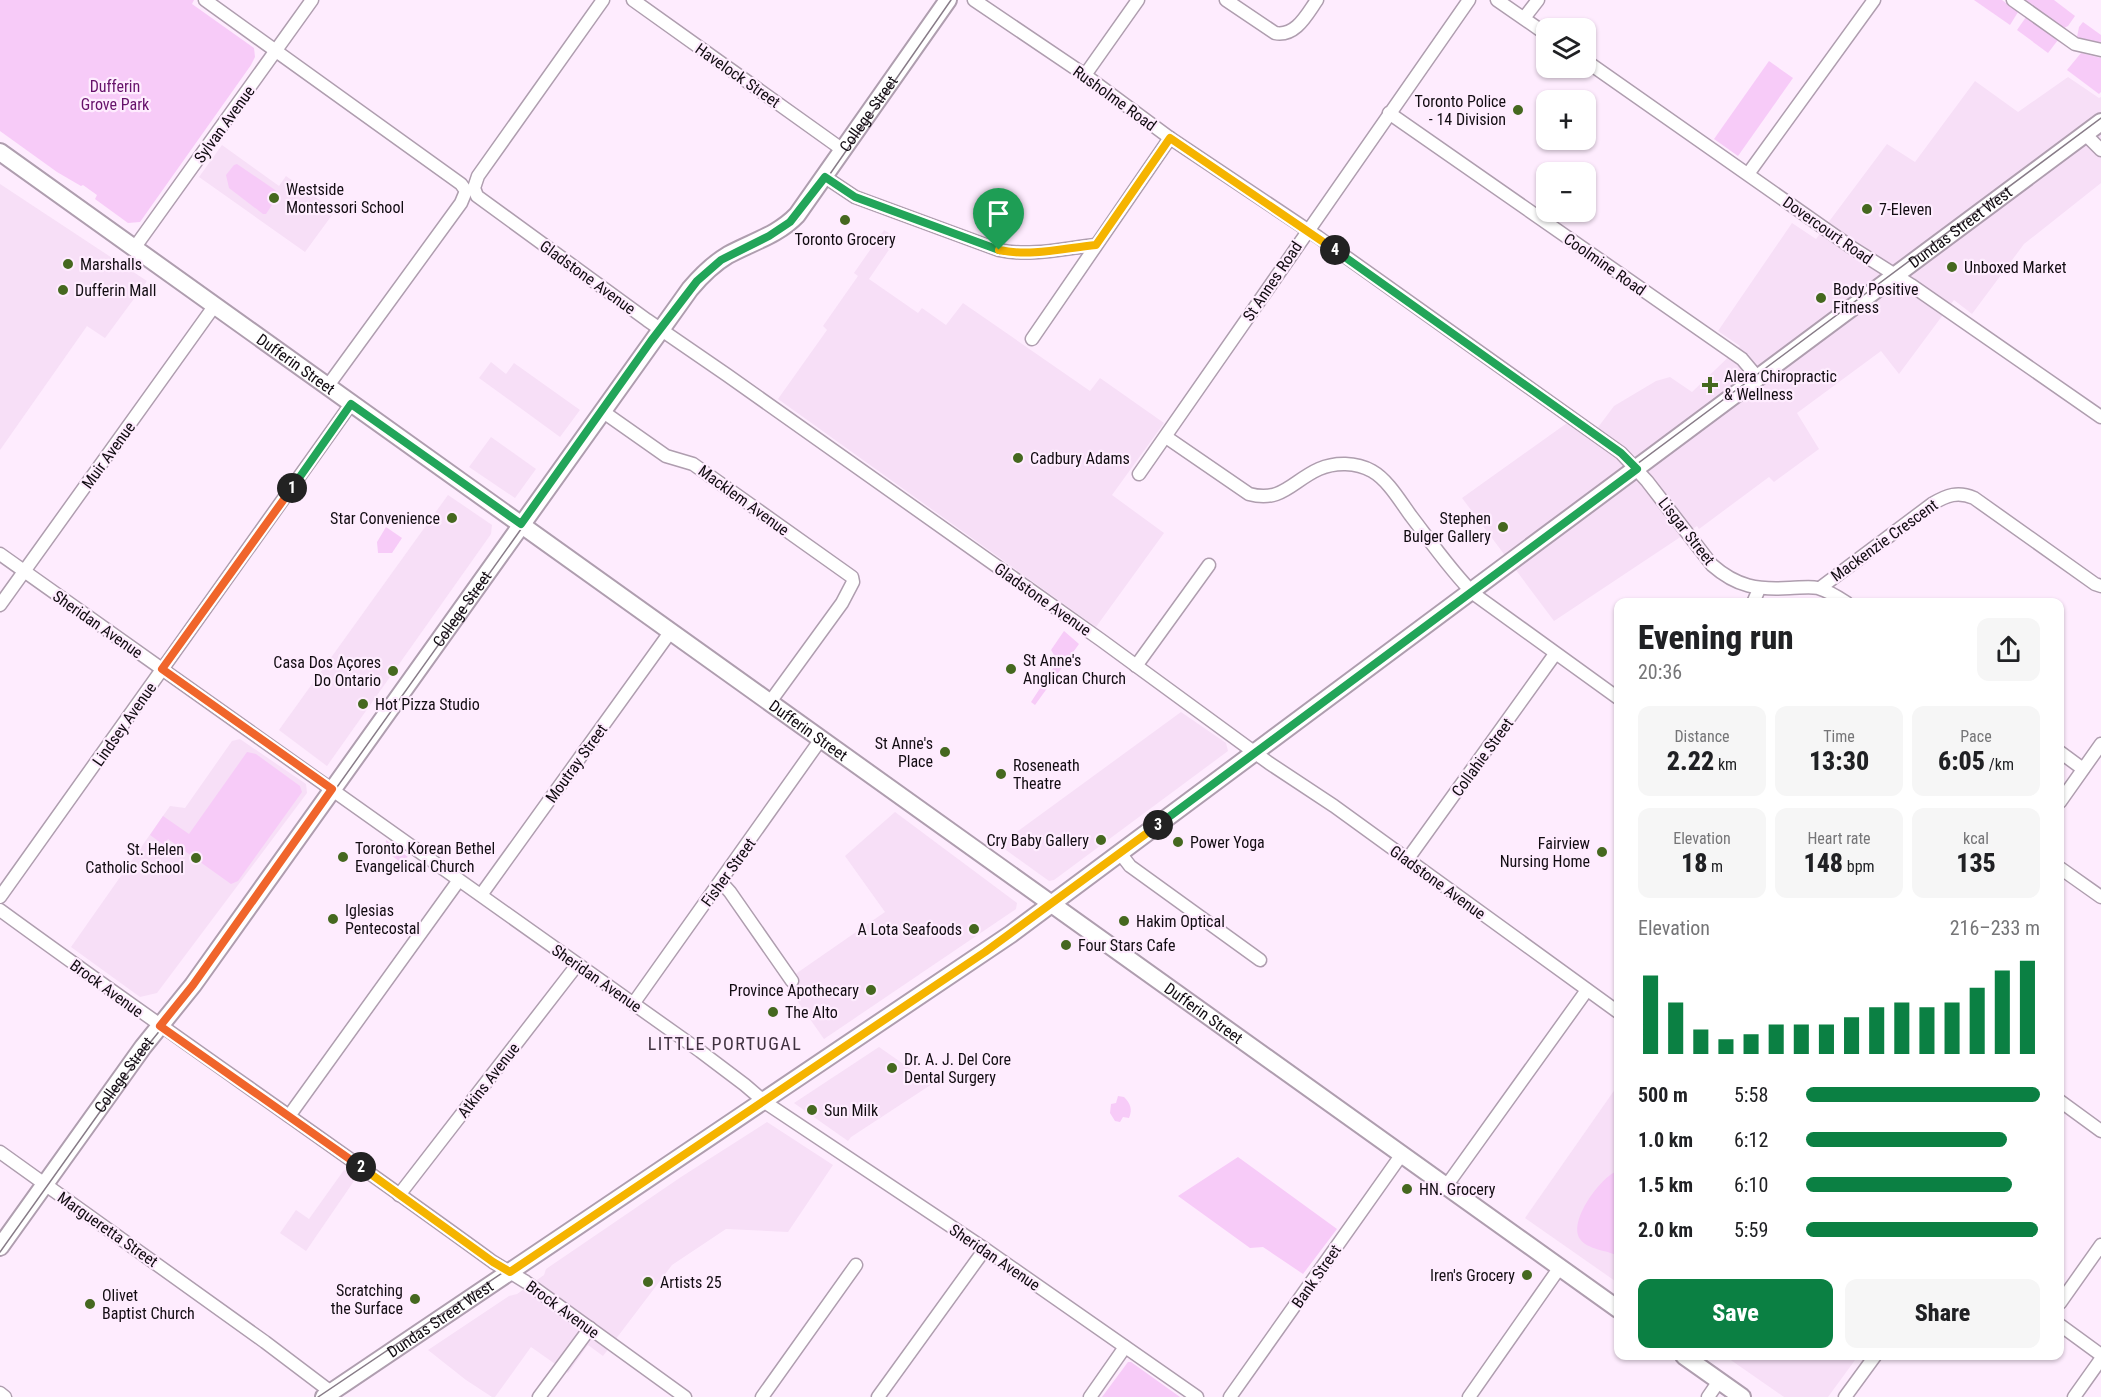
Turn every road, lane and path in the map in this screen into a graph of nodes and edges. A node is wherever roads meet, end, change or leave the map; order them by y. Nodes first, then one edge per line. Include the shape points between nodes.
1 (205, 0) edge
2 (312, 0) edge
3 (603, 0) edge
4 (633, 0) edge
5 (948, 0) edge
6 (974, 0) edge
7 (1138, 0) edge
8 (1226, 0) edge
9 (1317, 0) edge
10 (1468, 0) edge
11 (1497, 0) edge
12 (1538, 0) edge
13 (1874, 0) edge
14 (2013, 0) edge
15 (1524, 18) junction
16 (1536, 27) edge
17 (2101, 50) edge
18 (277, 51) junction
19 (1596, 68) edge
20 (1085, 75) junction
21 (1389, 113) junction
22 (2101, 122) edge
23 (2085, 134) junction
24 (1170, 138) junction
25 (843, 150) junction
26 (2101, 150) edge
27 (0, 152) edge
28 (1748, 174) junction
29 (825, 177) junction
30 (1307, 230) junction
31 (1096, 245) junction
32 (135, 248) junction
33 (1895, 275) junction
34 (215, 305) junction
35 (660, 329) junction
36 (1032, 339) dead end
37 (1758, 378) junction
38 (327, 387) junction
39 (351, 404) junction
40 (602, 411) junction
41 (2101, 417) edge
42 (1166, 437) junction
43 (1637, 469) junction
44 (1139, 474) dead end
45 (521, 524) junction
46 (0, 554) edge
47 (1209, 565) dead end
48 (24, 571) junction
49 (2101, 586) edge
50 (1820, 588) junction
51 (1759, 589) junction
52 (1471, 592) junction
53 (1755, 598) edge
54 (1839, 598) edge
55 (0, 605) edge
56 (671, 632) junction
57 (1556, 654) junction
58 (1136, 666) junction
59 (162, 669) junction
60 (1614, 695) edge
61 (770, 702) junction
62 (821, 739) junction
63 (2101, 744) edge
64 (1256, 753) junction
65 (2064, 755) edge
66 (2083, 770) junction
67 (332, 789) junction
68 (2064, 796) edge
69 (1120, 854) junction
70 (1407, 860) junction
71 (2064, 871) edge
72 (459, 880) junction
73 (721, 882) junction
74 (481, 895) junction
75 (0, 897) edge
76 (2101, 897) edge
77 (1052, 905) junction
78 (0, 910) edge
79 (1260, 960) dead end
80 (577, 965) junction
81 (792, 981) dead end
82 (1587, 990) junction
83 (633, 1004) junction
84 (1614, 1009) edge
85 (160, 1026) junction
86 (764, 1101) junction
87 (2064, 1104) edge
88 (289, 1116) junction
89 (2101, 1131) edge
90 (0, 1152) edge
91 (1402, 1154) junction
92 (45, 1184) junction
93 (1447, 1185) junction
94 (399, 1195) junction
95 (2101, 1245) edge
96 (0, 1247) edge
97 (985, 1249) junction
98 (856, 1265) dead end
99 (1560, 1268) junction
100 (510, 1272) junction
101 (2064, 1297) edge
102 (1614, 1306) edge
103 (590, 1328) junction
104 (2064, 1328) edge
105 (1125, 1347) junction
106 (2101, 1357) edge
107 (1690, 1360) edge
108 (1872, 1360) edge
109 (1719, 1381) junction
110 (0, 1393) edge
111 (327, 1395) edge
112 (5, 1397) edge
113 (539, 1397) edge
114 (685, 1397) edge
115 (762, 1397) edge
116 (879, 1397) edge
117 (1090, 1397) edge
118 (1197, 1397) edge
119 (1230, 1397) edge
120 (1469, 1397) edge
121 (1708, 1397) edge
122 (1742, 1397) edge
123 (1845, 1397) edge
124 (2074, 1397) edge

1 - 18 street
2 - 18 street, Sylvan Avenue
3 - 35 street, Gladstone Avenue via 474,184 475,194
4 - 25 street, Havelock Street
5 - 25 main road, College Street
6 - 20 street, Rusholme Road
7 - 20 street
8 - 9 street via 1281,34 1298,26
10 - 21 street, St Annes Road
11 - 15 street
12 - 15 street
13 - 28 street
14 - 17 street via 2075,44
15 - 16 street
18 - 32 street, Sylvan Avenue
18 - 38 street via 463,185 466,195
19 - 28 street, Dovercourt Road
20 - 24 street, Rusholme Road
21 - 30 street, St Annes Road
21 - 37 street, Coolmine Road via 1742,359
22 - 23 main road, Dundas Street West
23 - 26 street
23 - 33 main road, Dundas Street West
24 - 30 street, Rusholme Road
24 - 31 street
25 - 29 main road, College Street
27 - 32 main road, Dufferin Street
28 - 33 street, Dovercourt Road
29 - 31 street via 855,197 999,250 1030,253
29 - 35 main road, College Street via 790,222 721,260 704,274
30 - 42 street, St Annes Road
30 - 43 street, Rusholme Road via 1591,431
31 - 36 street
32 - 34 main road, Dufferin Street
33 - 37 main road, Dundas Street West
33 - 41 street, Dovercourt Road
34 - 38 main road, Dufferin Street
34 - 48 street, Muir Avenue
35 - 40 main road, College Street
35 - 58 street, Gladstone Avenue
37 - 43 main road, Dundas Street West
38 - 39 main road, Dufferin Street
39 - 45 main road, Dufferin Street
39 - 59 street, Lindsey Avenue
40 - 45 main road, College Street
40 - 61 street, Macklem Avenue via 666,456 693,464 852,577 842,603
42 - 44 street, St Annes Road
42 - 52 street via 1259,497 1277,494 1330,465 1353,465 1372,471 1389,487
43 - 51 street, Lisgar Street via 1712,565 1737,582
43 - 52 main road, Dundas Street West
45 - 56 main road, Dufferin Street
45 - 67 main road, College Street
46 - 48 street, Sheridan Avenue
47 - 58 street
48 - 55 street, Muir Avenue
48 - 59 street, Sheridan Avenue
49 - 50 street, Mackenzie Crescent via 1974,498 1957,493 1932,504
50 - 51 street, Lisgar Street
50 - 54 street, Lisgar Street
51 - 53 street
52 - 57 street
52 - 64 main road, Dundas Street West
56 - 61 main road, Dufferin Street
56 - 74 street, Moutray Street
57 - 60 street
57 - 70 street, Collahie Street
58 - 64 street, Gladstone Avenue
59 - 67 street, Sheridan Avenue
59 - 75 street, Lindsey Avenue
61 - 62 main road, Dufferin Street
62 - 73 street, Fisher Street
62 - 77 main road, Dufferin Street
63 - 66 street
64 - 69 main road, Dundas Street West
64 - 70 street, Gladstone Avenue
65 - 66 street
66 - 68 street
67 - 72 street, Sheridan Avenue
67 - 85 main road, College Street
69 - 77 main road, Dundas Street West
69 - 79 street via 1130,866
70 - 82 street, Gladstone Avenue
71 - 76 street
72 - 74 street, Sheridan Avenue
72 - 88 street
73 - 81 street
73 - 83 street, Fisher Street
74 - 80 street, Sheridan Avenue
77 - 86 main road, Dundas Street West
77 - 91 main road, Dufferin Street
78 - 85 street, Brock Avenue
80 - 83 street, Sheridan Avenue
80 - 94 street, Atkins Avenue
82 - 84 street, Gladstone Avenue
82 - 93 street
83 - 86 street, Sheridan Avenue
85 - 88 street, Brock Avenue
85 - 92 main road, College Street
86 - 97 street, Sheridan Avenue
86 - 100 main road, Dundas Street West
87 - 89 street
88 - 94 street, Brock Avenue
90 - 92 street, Margueretta Street
91 - 93 main road, Dufferin Street
91 - 119 street, Bank Street
92 - 96 main road, College Street
92 - 111 street, Margueretta Street
93 - 99 main road, Dufferin Street
94 - 100 street, Brock Avenue
95 - 101 street
97 - 105 street, Sheridan Avenue
97 - 116 street
98 - 115 street
99 - 102 main road, Dufferin Street
99 - 120 street
100 - 103 street, Brock Avenue
100 - 111 main road, Dundas Street West
103 - 113 street
103 - 114 street, Brock Avenue
104 - 106 street
105 - 117 street
105 - 118 street, Sheridan Avenue
106 - 124 street
107 - 109 main road
108 - 123 street
109 - 121 street
109 - 122 main road
110 - 112 street

